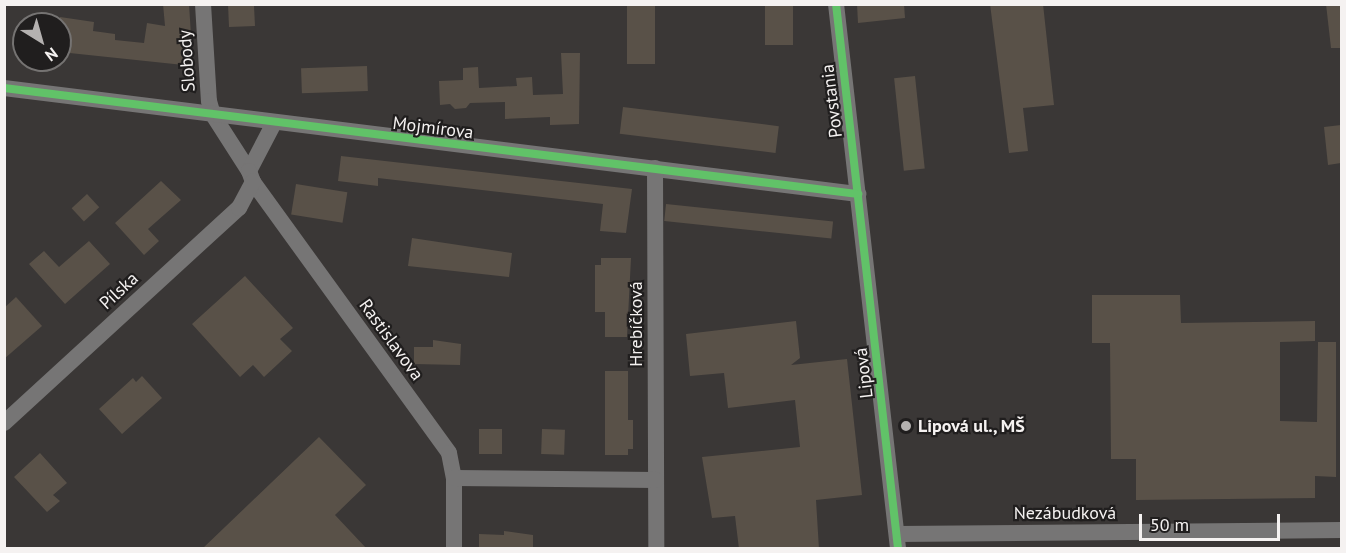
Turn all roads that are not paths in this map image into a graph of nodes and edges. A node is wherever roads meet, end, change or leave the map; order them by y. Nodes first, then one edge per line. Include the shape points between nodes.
1 (203, 4) edge
2 (836, 4) edge
3 (4, 88) edge
4 (213, 115) junction
5 (274, 123) junction
6 (655, 168) junction
7 (251, 177) junction
8 (858, 194) junction
9 (4, 423) edge
10 (454, 478) junction
11 (656, 480) junction
12 (1341, 530) edge
13 (898, 541) edge
14 (454, 549) edge
15 (656, 549) edge

1 - 4 street, Slobody via 207,91
2 - 8 street, Povstania
3 - 4 street, Mojmírova
4 - 5 street, Mojmírova
4 - 7 street, Rastislavova
5 - 6 street, Mojmírova
5 - 7 street
6 - 8 street, Mojmírova
6 - 11 street, Hrebíčková
7 - 9 street, Pílska via 239,208
7 - 10 street, Rastislavova via 449,453
8 - 13 street, Lipová
10 - 11 street
10 - 14 street, Rastislavova
11 - 15 street, Hrebíčková
12 - 13 street, Nezábudková

